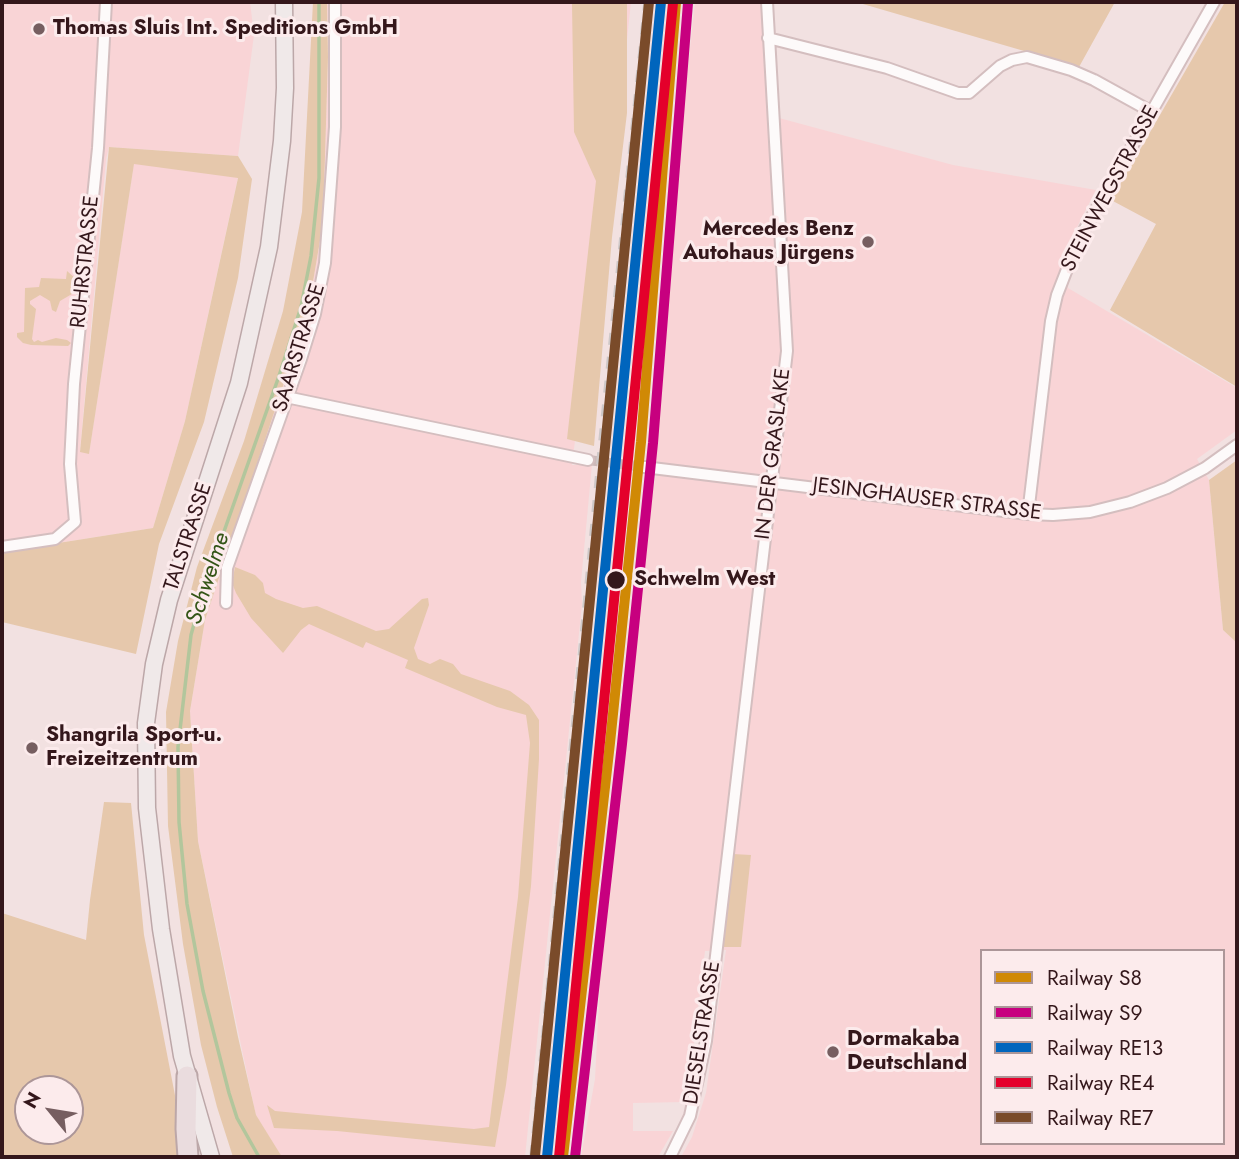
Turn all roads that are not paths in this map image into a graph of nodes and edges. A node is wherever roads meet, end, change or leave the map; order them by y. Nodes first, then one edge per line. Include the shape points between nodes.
1 (106, 2) edge
2 (284, 2) edge
3 (335, 2) edge
4 (767, 2) edge
5 (1214, 2) edge
6 (768, 38) junction
7 (1152, 112) junction
8 (286, 397) junction
9 (1237, 445) edge
10 (588, 460) tunnel mouth
11 (643, 467) tunnel mouth
12 (770, 481) junction
13 (1028, 514) junction
14 (2, 547) edge
15 (226, 603) dead end
16 (716, 946) joint
17 (187, 1076) junction
18 (188, 1157) edge
19 (211, 1157) edge
20 (670, 1157) edge

1 - 14 street, RUHRSTRASSE via 98,148 74,384 70,464 75,523 55,539
2 - 17 main road, TALSTRASSE via 282,141 269,247 239,383 166,611 146,723 153,867
3 - 8 street, SAARSTRASSE via 335,127 325,263 315,314
4 - 6 street, IN DER GRASLAKE
5 - 7 street, STEINWEGSTRASSE
6 - 7 street via 897,71 958,93 969,93 1000,66 1027,57 1094,80
6 - 12 street, IN DER GRASLAKE via 787,351
7 - 13 street, STEINWEGSTRASSE via 1079,241 1058,295
8 - 10 street
8 - 15 street, SAARSTRASSE via 227,568
9 - 13 street, JESINGHAUSER STRASSE via 1187,478 1130,502 1090,512
11 - 12 street, JESINGHAUSER STRASSE
12 - 13 street, JESINGHAUSER STRASSE
12 - 16 street, IN DER GRASLAKE
16 - 20 street, DIESELSTRASSE via 696,1095
17 - 18 highway
17 - 19 main road

